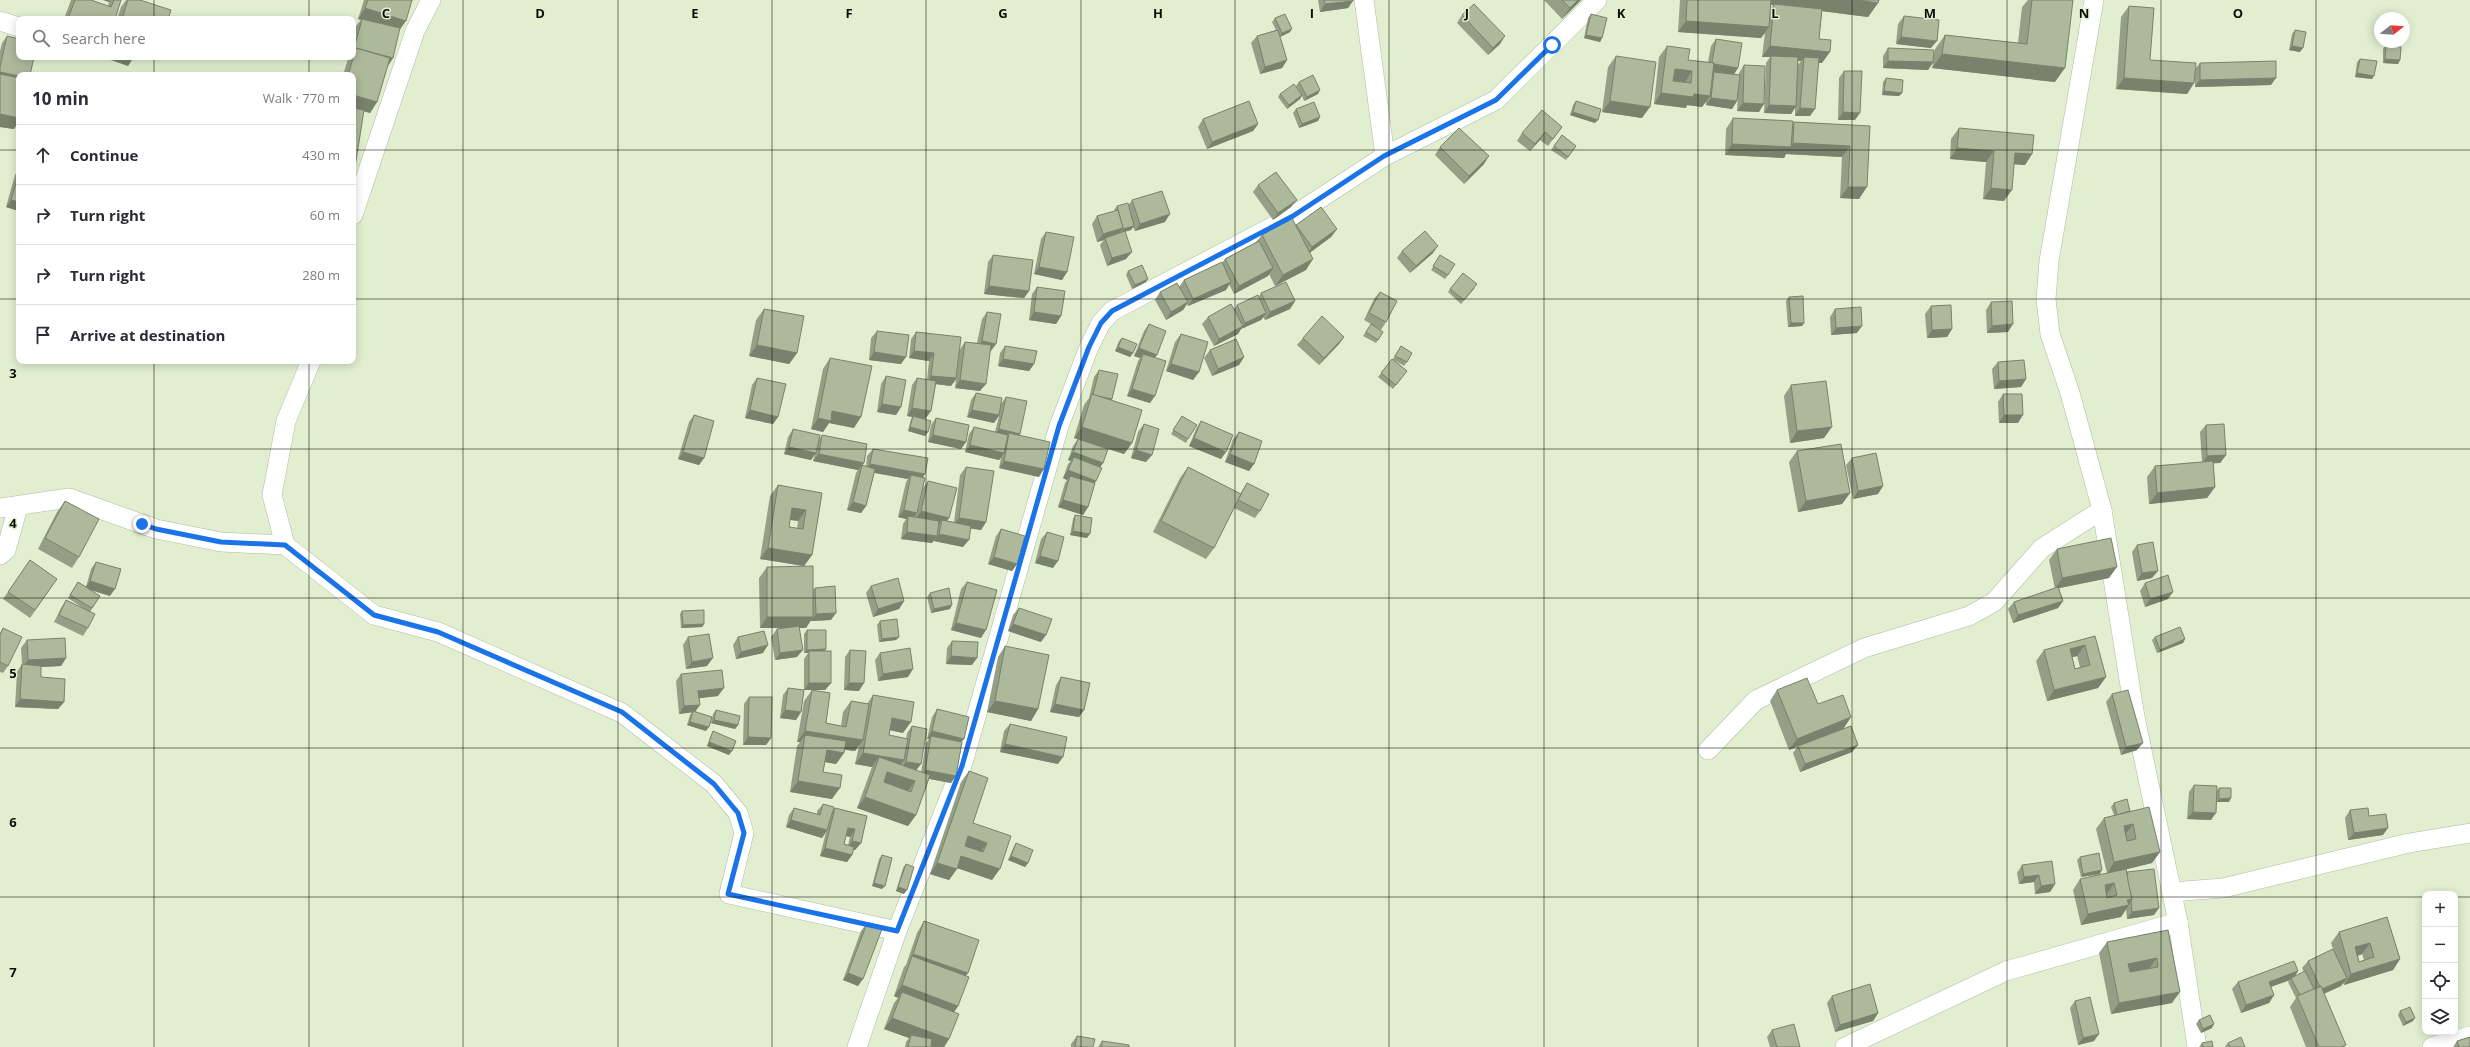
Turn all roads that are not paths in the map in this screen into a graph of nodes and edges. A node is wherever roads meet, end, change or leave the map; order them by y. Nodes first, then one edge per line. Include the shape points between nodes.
1 (431, 0) edge
2 (1364, 0) edge
3 (1597, 0) edge
4 (2094, 0) edge
5 (0, 20) edge
6 (16, 26) edge
7 (1384, 156) junction
8 (356, 206) edge
9 (310, 364) edge
10 (9, 507) edge
11 (2102, 510) junction
12 (285, 545) junction
13 (0, 555) edge
14 (1708, 750) dead end
15 (2470, 833) edge
16 (2172, 892) junction
17 (2178, 922) junction
18 (897, 931) junction
19 (2470, 1036) edge
20 (857, 1047) edge
21 (1845, 1047) edge
22 (2197, 1047) edge
23 (2432, 1047) edge

1 - 8 street via 415,31
2 - 7 street
3 - 7 street via 1496,100
4 - 11 street via 2048,261 2046,299 2050,334 2070,393
5 - 6 street
7 - 18 street via 1293,216 1112,311 1101,323 1089,347 1059,426 962,766
9 - 12 street via 286,420 272,495
10 - 12 street via 69,498 156,529 221,542
10 - 13 street via 6,550
11 - 14 street via 2042,548 1994,602 1969,616 1864,648 1756,700
11 - 16 street via 2135,717
12 - 18 street via 374,615 438,632 622,712 708,780 738,813 744,833 728,894
15 - 16 street via 2409,843 2223,888
16 - 17 street
17 - 21 street via 2006,971
17 - 22 street
18 - 20 street
19 - 23 street

